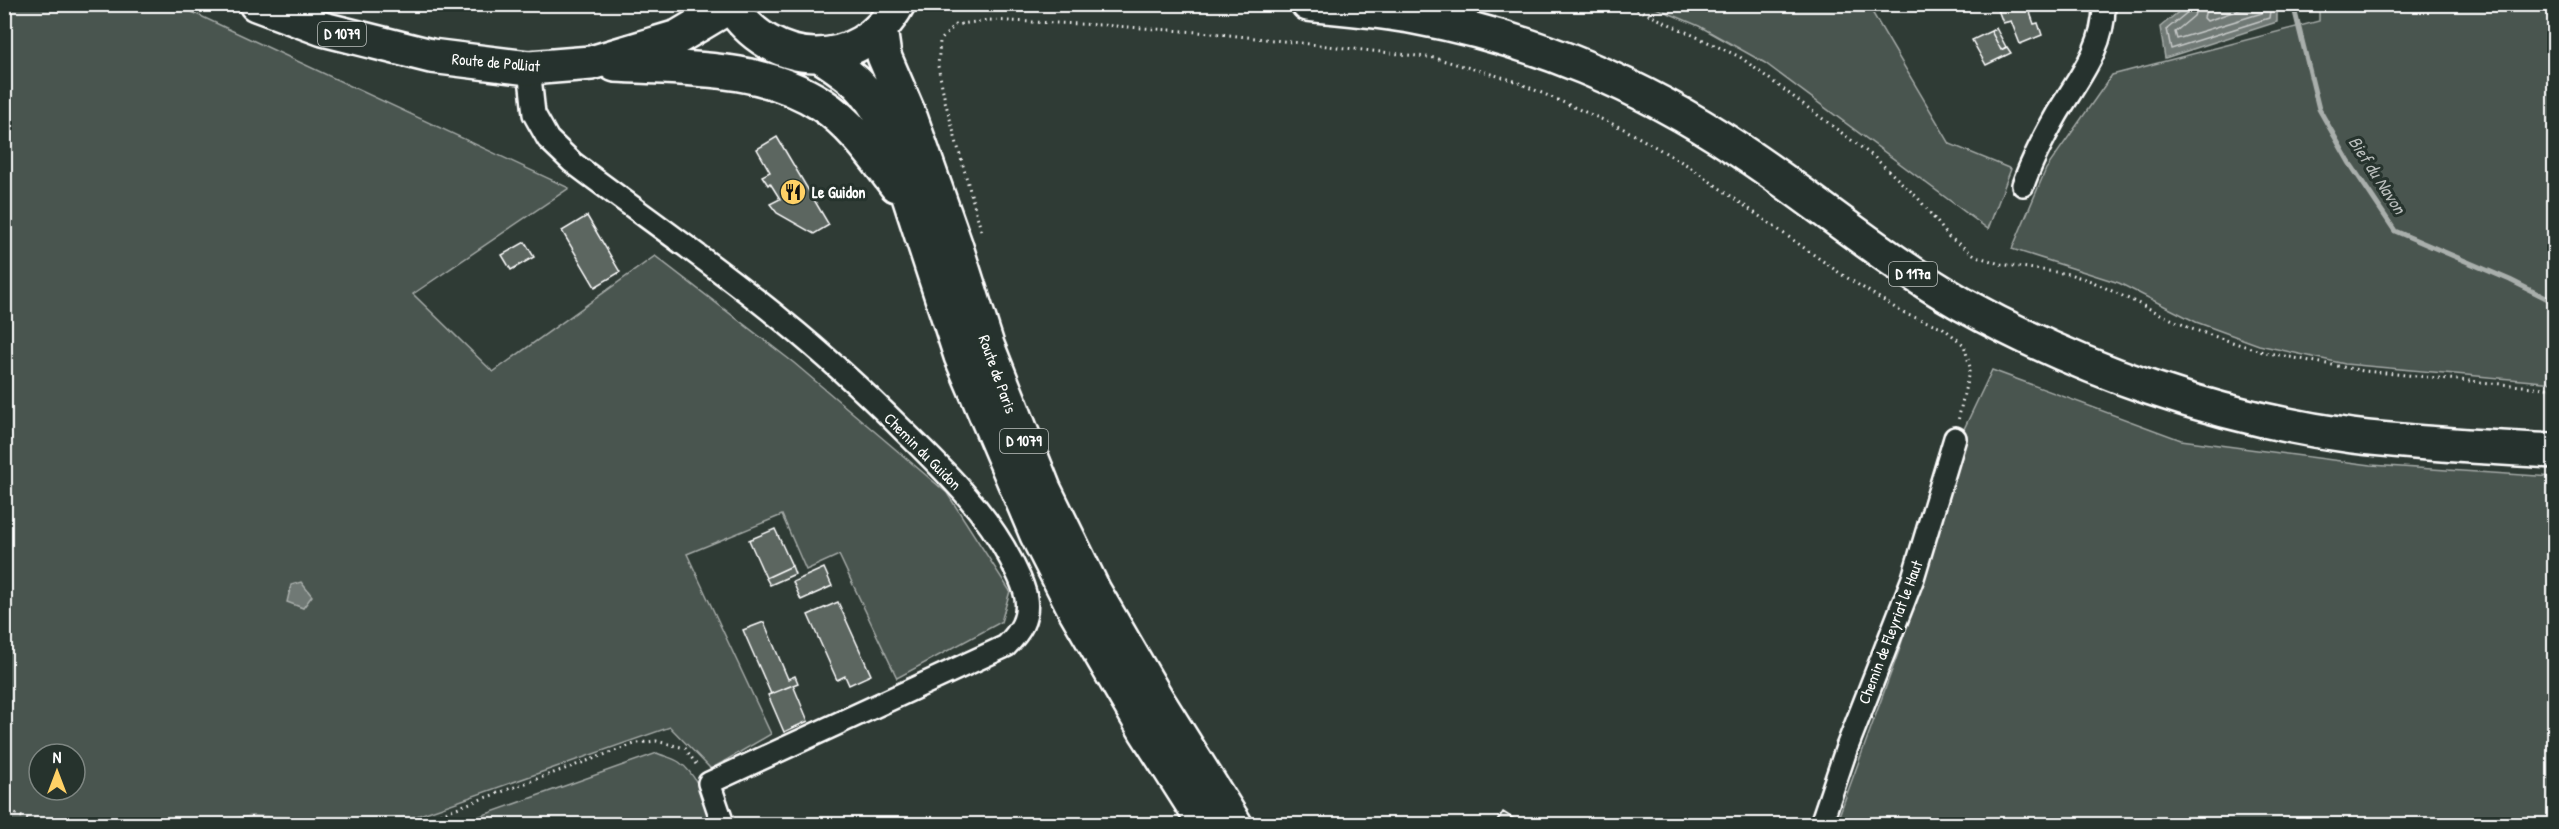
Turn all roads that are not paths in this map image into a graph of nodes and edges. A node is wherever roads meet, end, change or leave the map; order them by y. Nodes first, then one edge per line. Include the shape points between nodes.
1 (256, 4) edge
2 (1308, 4) edge
3 (2104, 4) edge
4 (730, 5) edge
5 (889, 16) edge
6 (821, 56) junction
7 (591, 63) junction
8 (529, 68) junction
9 (2023, 185) dead end
10 (910, 203) junction
11 (1955, 438) road end
12 (2554, 451) edge
13 (723, 825) edge
14 (1205, 825) edge
15 (1235, 825) edge
16 (1821, 825) edge

1 - 8 main road, Route de Polliat / D 1079 via 323,29 431,57
2 - 12 main road, D 117a via 1415,16 1475,31 1571,62 1635,88 1741,151 1900,266 1963,304 2065,354 2156,389 2248,415 2350,435
3 - 9 street via 2099,40 2031,160
4 - 6 main road via 746,27 768,44 793,53
4 - 7 main road, Route de Polliat / D 1079 via 678,37
5 - 6 main road via 865,41
5 - 15 main road, Route de Paris / D 1079 via 884,57 911,119 987,345 1044,489 1094,591
6 - 10 main road, Route de Paris / D 1079 via 854,78 869,94 884,120
7 - 8 main road, Route de Polliat / D 1079
7 - 10 main road via 710,70 754,76 788,87 821,104 846,124
8 - 13 street, Chemin du Guidon via 534,114 548,139 572,162 783,321 876,403 978,508 1000,538 1023,584 1027,600 1025,617 1019,633 1006,646 709,783
10 - 14 main road, Route de Paris / D 1079 via 961,356 1037,535 1074,608
11 - 16 street, Chemin de Fleyriat le Haut via 1912,578

